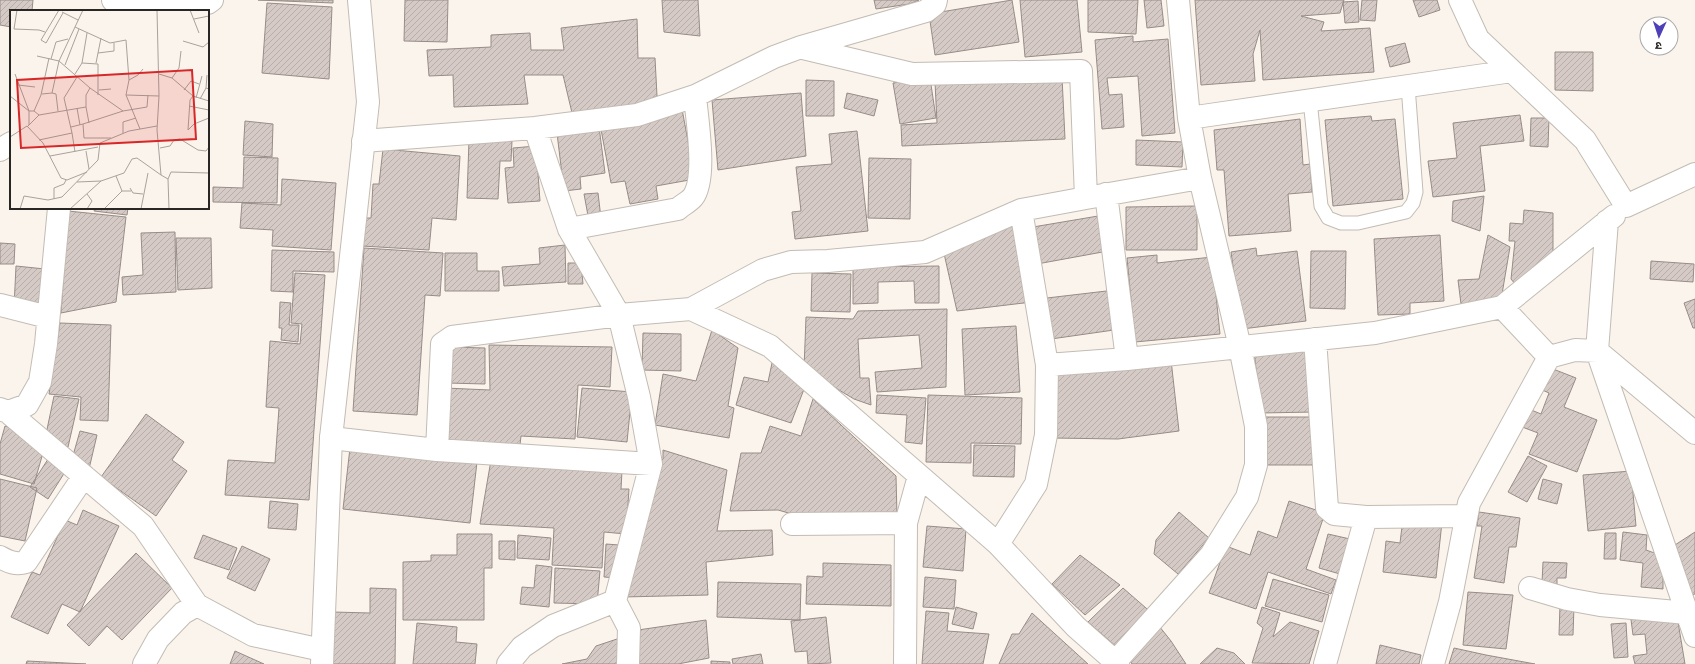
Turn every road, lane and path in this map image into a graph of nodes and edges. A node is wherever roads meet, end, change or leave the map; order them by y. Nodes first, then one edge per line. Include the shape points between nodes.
1 (212, 0) edge
2 (359, 0) edge
3 (936, 0) edge
4 (1178, 0) edge
5 (1460, 0) edge
6 (117, 5) edge
7 (801, 47) junction
8 (1512, 71) junction
9 (1408, 86) junction
10 (695, 96) junction
11 (1310, 100) junction
12 (1189, 118) junction
13 (535, 128) junction
14 (363, 140) junction
15 (10, 144) edge
16 (0, 150) edge
17 (1695, 174) edge
18 (1200, 178) junction
19 (1096, 196) junction
20 (1626, 206) junction
21 (59, 209) edge
22 (1021, 210) junction
23 (1607, 222) junction
24 (569, 229) junction
25 (0, 305) edge
26 (1502, 307) junction
27 (691, 309) junction
28 (619, 314) junction
29 (48, 317) junction
30 (1315, 339) junction
31 (1240, 347) junction
32 (1597, 351) junction
33 (1549, 357) junction
34 (1127, 359) junction
35 (1047, 365) junction
36 (4, 410) edge
37 (1695, 433) edge
38 (331, 438) junction
39 (437, 450) junction
40 (651, 464) junction
41 (84, 476) junction
42 (919, 476) junction
43 (1466, 516) junction
44 (1366, 517) junction
45 (792, 524) dead end
46 (906, 524) junction
47 (998, 544) junction
48 (0, 557) edge
49 (1530, 588) dead end
50 (615, 601) junction
51 (197, 605) junction
52 (1686, 613) junction
53 (1695, 636) edge
54 (322, 657) edge
55 (1117, 663) edge
56 (144, 664) edge
57 (508, 664) edge
58 (628, 664) edge
59 (904, 664) edge
60 (1325, 664) edge
61 (1433, 664) edge

1 - 6 street via 208,3 150,10
2 - 14 street via 368,102
3 - 7 street via 926,11
4 - 12 street
5 - 8 street via 1478,39
7 - 10 street via 774,57
7 - 19 street via 912,74 1081,71
8 - 9 street
8 - 20 street via 1585,140
9 - 11 street
9 - 11 lane via 1416,192 1414,203 1406,212 1358,223 1341,223 1328,218 1321,206
10 - 13 street via 637,115
10 - 24 street via 701,170 699,185 692,198 678,209
11 - 12 street
12 - 18 street
13 - 14 street
13 - 24 street
14 - 38 street
15 - 16 street
17 - 20 street
18 - 19 street
18 - 31 street
19 - 22 street
19 - 34 street
20 - 23 street
21 - 29 street
22 - 27 street via 925,252 791,262 763,270
22 - 35 street
23 - 26 street
23 - 32 street
24 - 28 street
25 - 29 street
26 - 30 street via 1375,333
26 - 33 street
27 - 28 street
27 - 42 street via 770,346
28 - 39 street via 452,337 442,344
28 - 40 street via 639,397
29 - 36 street via 40,382 27,405
30 - 31 street
30 - 44 street via 1327,508 1334,514
31 - 34 street
31 - 55 street via 1256,426 1256,465 1247,497 1211,555
32 - 33 street via 1575,350
32 - 37 street
32 - 52 street
33 - 43 street via 1469,502
34 - 35 street
35 - 47 street via 1046,435 1036,484
36 - 41 street
38 - 39 street
38 - 54 street
39 - 40 street
40 - 50 street
41 - 48 street via 26,562 14,563
41 - 51 street via 143,526
42 - 46 street
42 - 47 street
43 - 44 street
43 - 61 street via 1450,602
44 - 60 street
45 - 46 street
46 - 59 street
47 - 55 street via 1076,627
49 - 52 street via 1600,605
50 - 57 street via 553,626 522,647
50 - 58 street via 629,628
51 - 54 street via 253,635
51 - 56 street via 183,613 158,639
52 - 53 street

